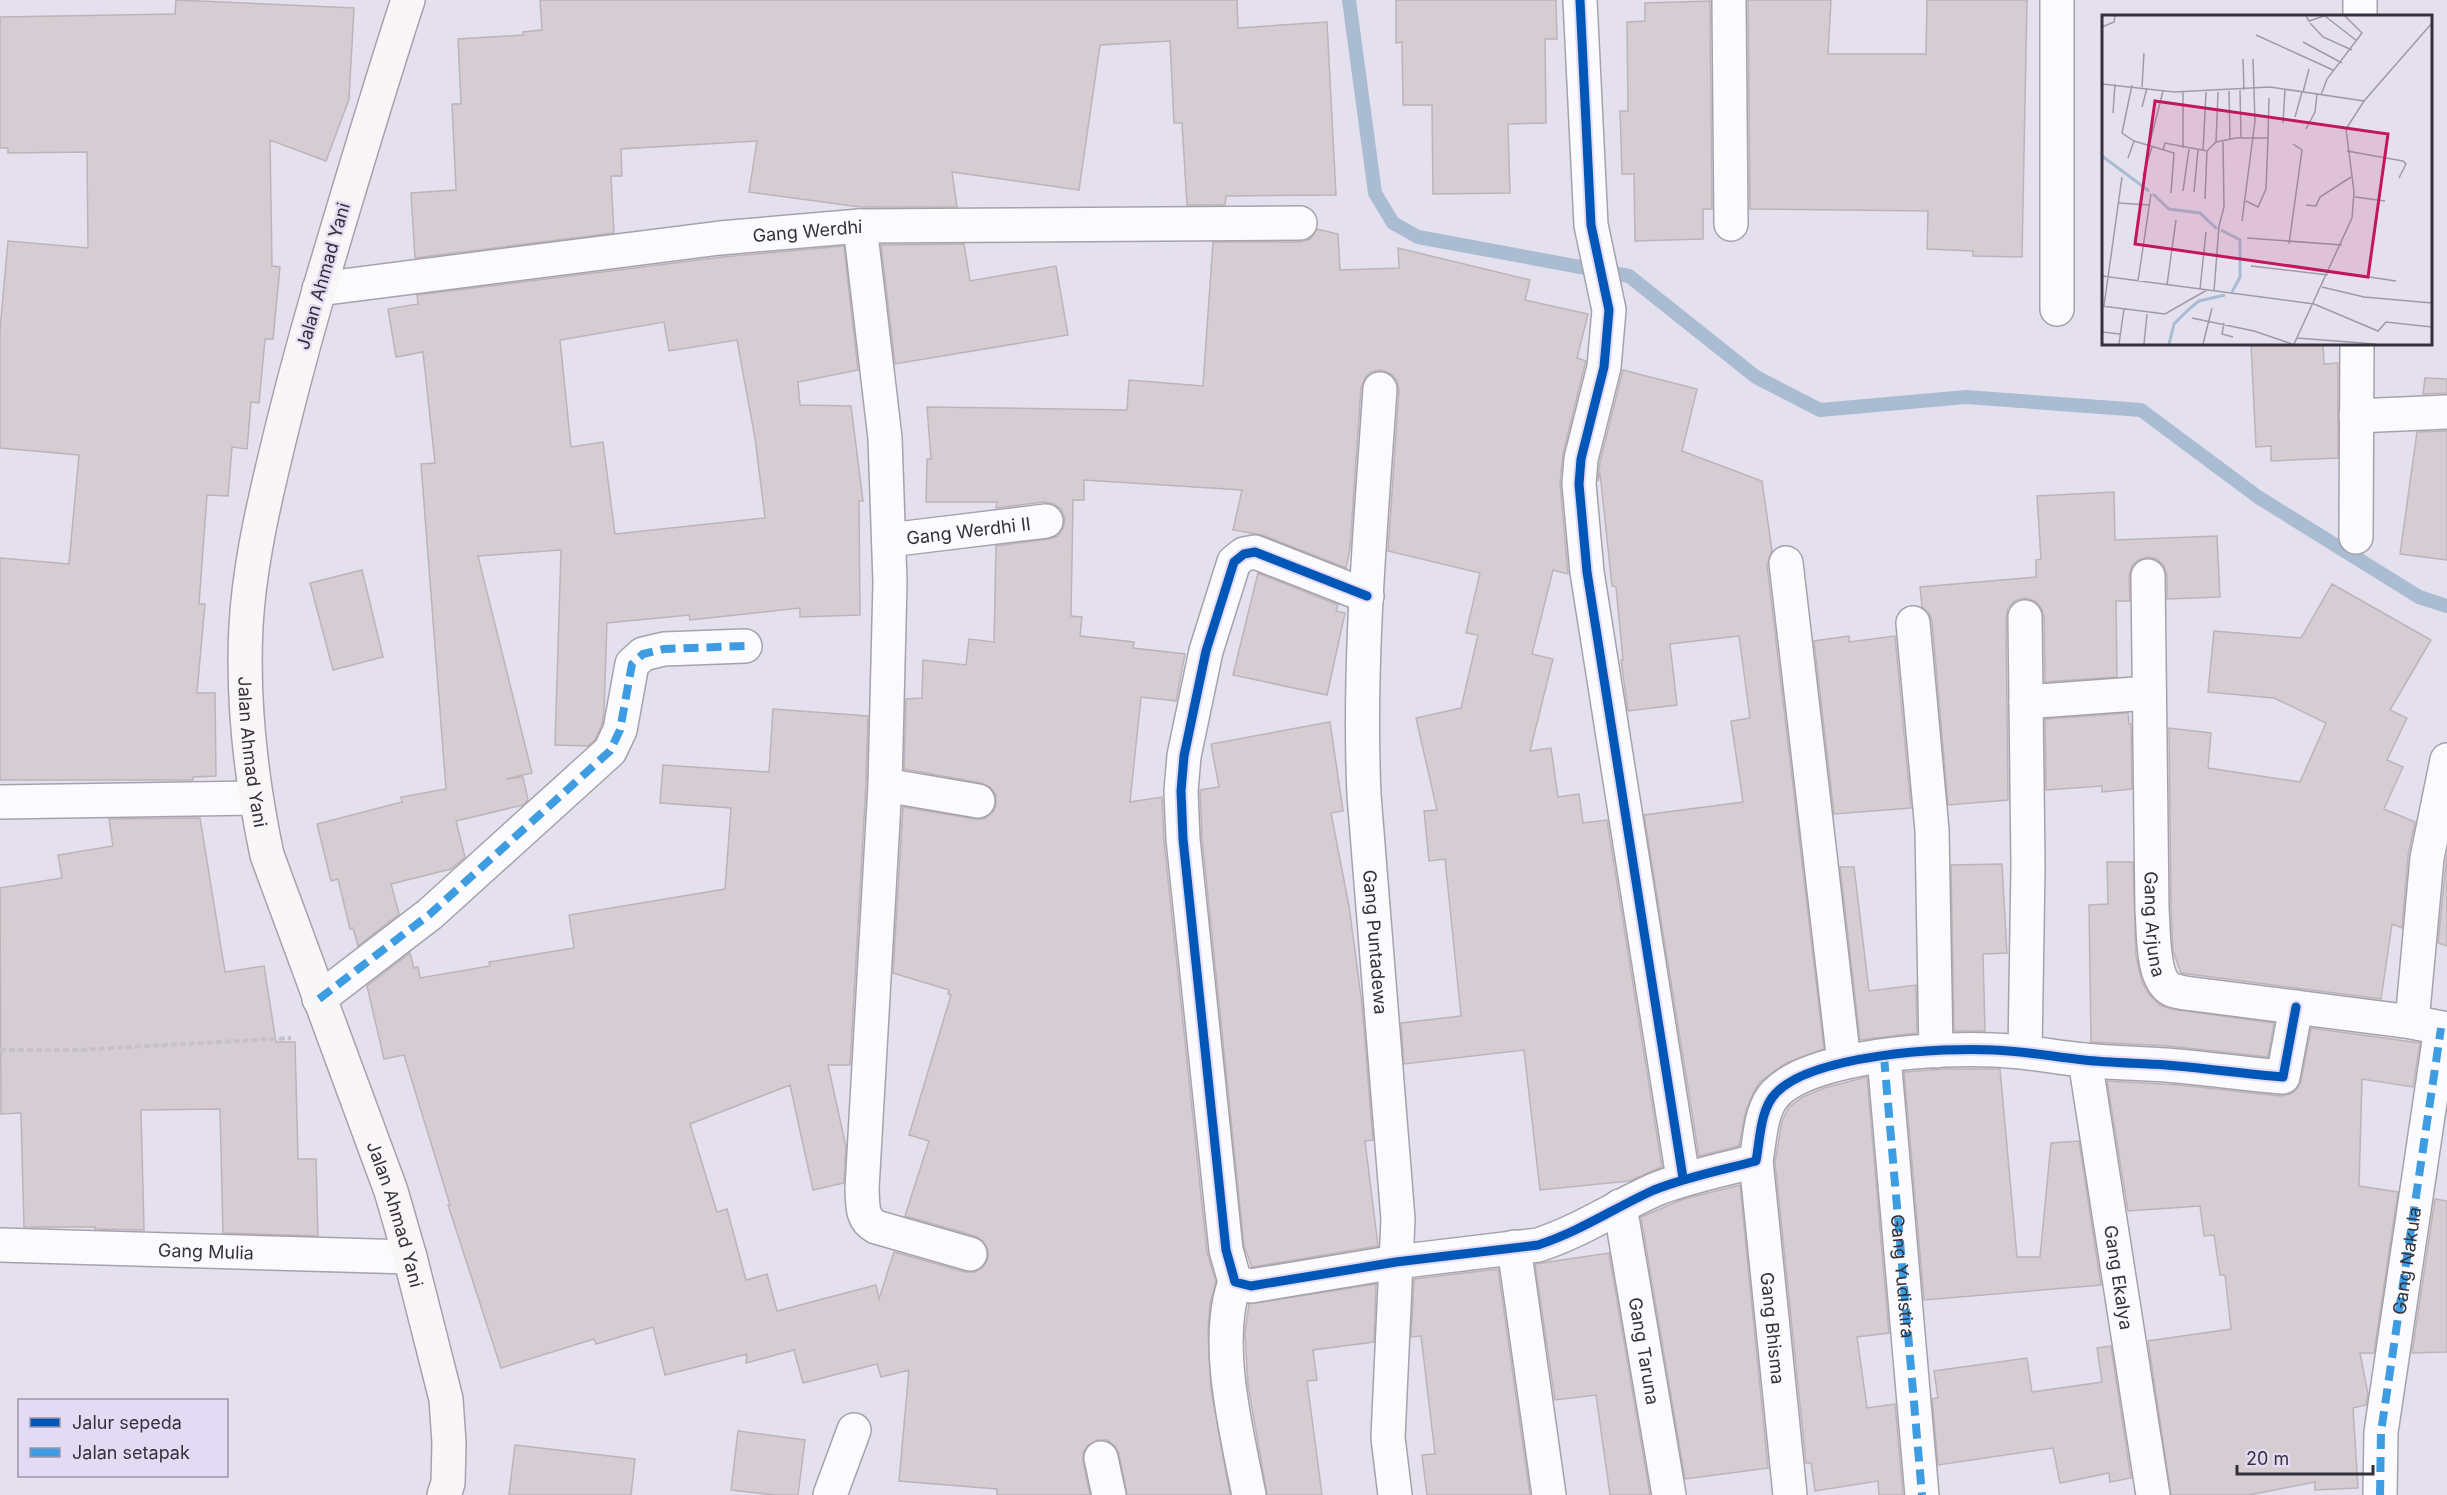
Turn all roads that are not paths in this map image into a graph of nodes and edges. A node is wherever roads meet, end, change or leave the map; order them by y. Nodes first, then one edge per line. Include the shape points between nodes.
1 (408, 0) edge
2 (1580, 0) edge
3 (1729, 0) edge
4 (2057, 0) edge
5 (1300, 224) dead end
6 (1731, 224) dead end
7 (860, 226) junction
8 (320, 290) junction
9 (2057, 309) dead end
10 (2357, 345) edge
11 (1380, 389) dead end
12 (2447, 412) edge
13 (2356, 416) junction
14 (1046, 521) dead end
15 (2356, 537) dead end
16 (889, 540) junction
17 (1786, 563) dead end
18 (2148, 576) dead end
19 (1367, 596) junction
20 (2025, 617) dead end
21 (1913, 623) dead end
22 (745, 646) dead end
23 (2150, 693) junction
24 (2026, 702) junction
25 (2447, 760) edge
26 (885, 786) junction
27 (255, 798) junction
28 (978, 801) dead end
29 (0, 802) edge
30 (320, 999) junction
31 (2296, 1007) junction
32 (2433, 1026) edge
33 (1936, 1051) junction
34 (2025, 1052) junction
35 (1884, 1057) junction
36 (2085, 1060) junction
37 (1844, 1062) junction
38 (1756, 1161) junction
39 (1683, 1178) dead end
40 (1620, 1206) junction
41 (0, 1245) edge
42 (1514, 1247) junction
43 (970, 1254) dead end
44 (410, 1257) junction
45 (1396, 1262) junction
46 (1235, 1282) junction
47 (854, 1430) dead end
48 (1101, 1458) dead end
49 (444, 1495) edge
50 (830, 1495) edge
51 (1109, 1495) edge
52 (1249, 1495) edge
53 (1395, 1495) edge
54 (1549, 1495) edge
55 (1669, 1495) edge
56 (1790, 1495) edge
57 (1922, 1495) edge
58 (2153, 1495) edge
59 (2380, 1495) edge

1 - 8 main road, Jalan Ahmad Yani
2 - 39 street via 1591,225 1609,310 1604,367 1581,459 1581,511 1587,572
3 - 6 street
4 - 9 street
5 - 7 street, Gang Werdhi
7 - 8 street, Gang Werdhi via 720,238
7 - 16 street via 885,438
8 - 27 main road, Jalan Ahmad Yani via 292,384 259,526 250,585 245,676
10 - 13 street
11 - 19 street, Gang Puntadewa
12 - 13 street
13 - 15 street
14 - 16 street, Gang Werdhi II
16 - 26 street
17 - 37 street
18 - 23 street, Gang Arjuna
19 - 45 street, Gang Puntadewa via 1362,684 1364,795 1398,1219
19 - 46 street via 1255,552 1234,562 1206,651 1184,756 1183,839 1226,1251
20 - 24 street
21 - 33 street via 1932,830
22 - 30 street via 664,649 643,654 632,664 620,730 610,751 430,914
23 - 24 street
23 - 31 street, Gang Arjuna via 2152,910 2158,973 2170,989
24 - 34 street
25 - 32 street, Gang Nakula via 2427,858
26 - 28 street
26 - 43 street via 863,1211 868,1223 876,1227
27 - 29 street
27 - 30 main road, Jalan Ahmad Yani via 267,855
30 - 44 main road, Jalan Ahmad Yani via 391,1191
31 - 32 street, Gang Arjuna
31 - 36 street, Gang Bhisma via 2283,1077
32 - 59 street, Gang Nakula via 2381,1432
33 - 34 street, Gang Bhisma
33 - 35 street, Gang Bhisma
34 - 36 street, Gang Bhisma
35 - 37 street, Gang Bhisma
35 - 57 street, Gang Yudistira
36 - 58 street, Gang Ekalya
37 - 38 street, Gang Bhisma via 1796,1078 1774,1095 1766,1107
38 - 40 street via 1684,1180
38 - 56 street, Gang Bhisma
40 - 42 street via 1560,1238
40 - 55 street, Gang Taruna
41 - 44 street, Gang Mulia
42 - 45 street
42 - 54 street
44 - 49 main road, Jalan Ahmad Yani via 446,1399 449,1443
45 - 46 street via 1251,1286
45 - 53 street, Gang Puntadewa via 1388,1438
46 - 52 street via 1226,1340
47 - 50 street
48 - 51 street

